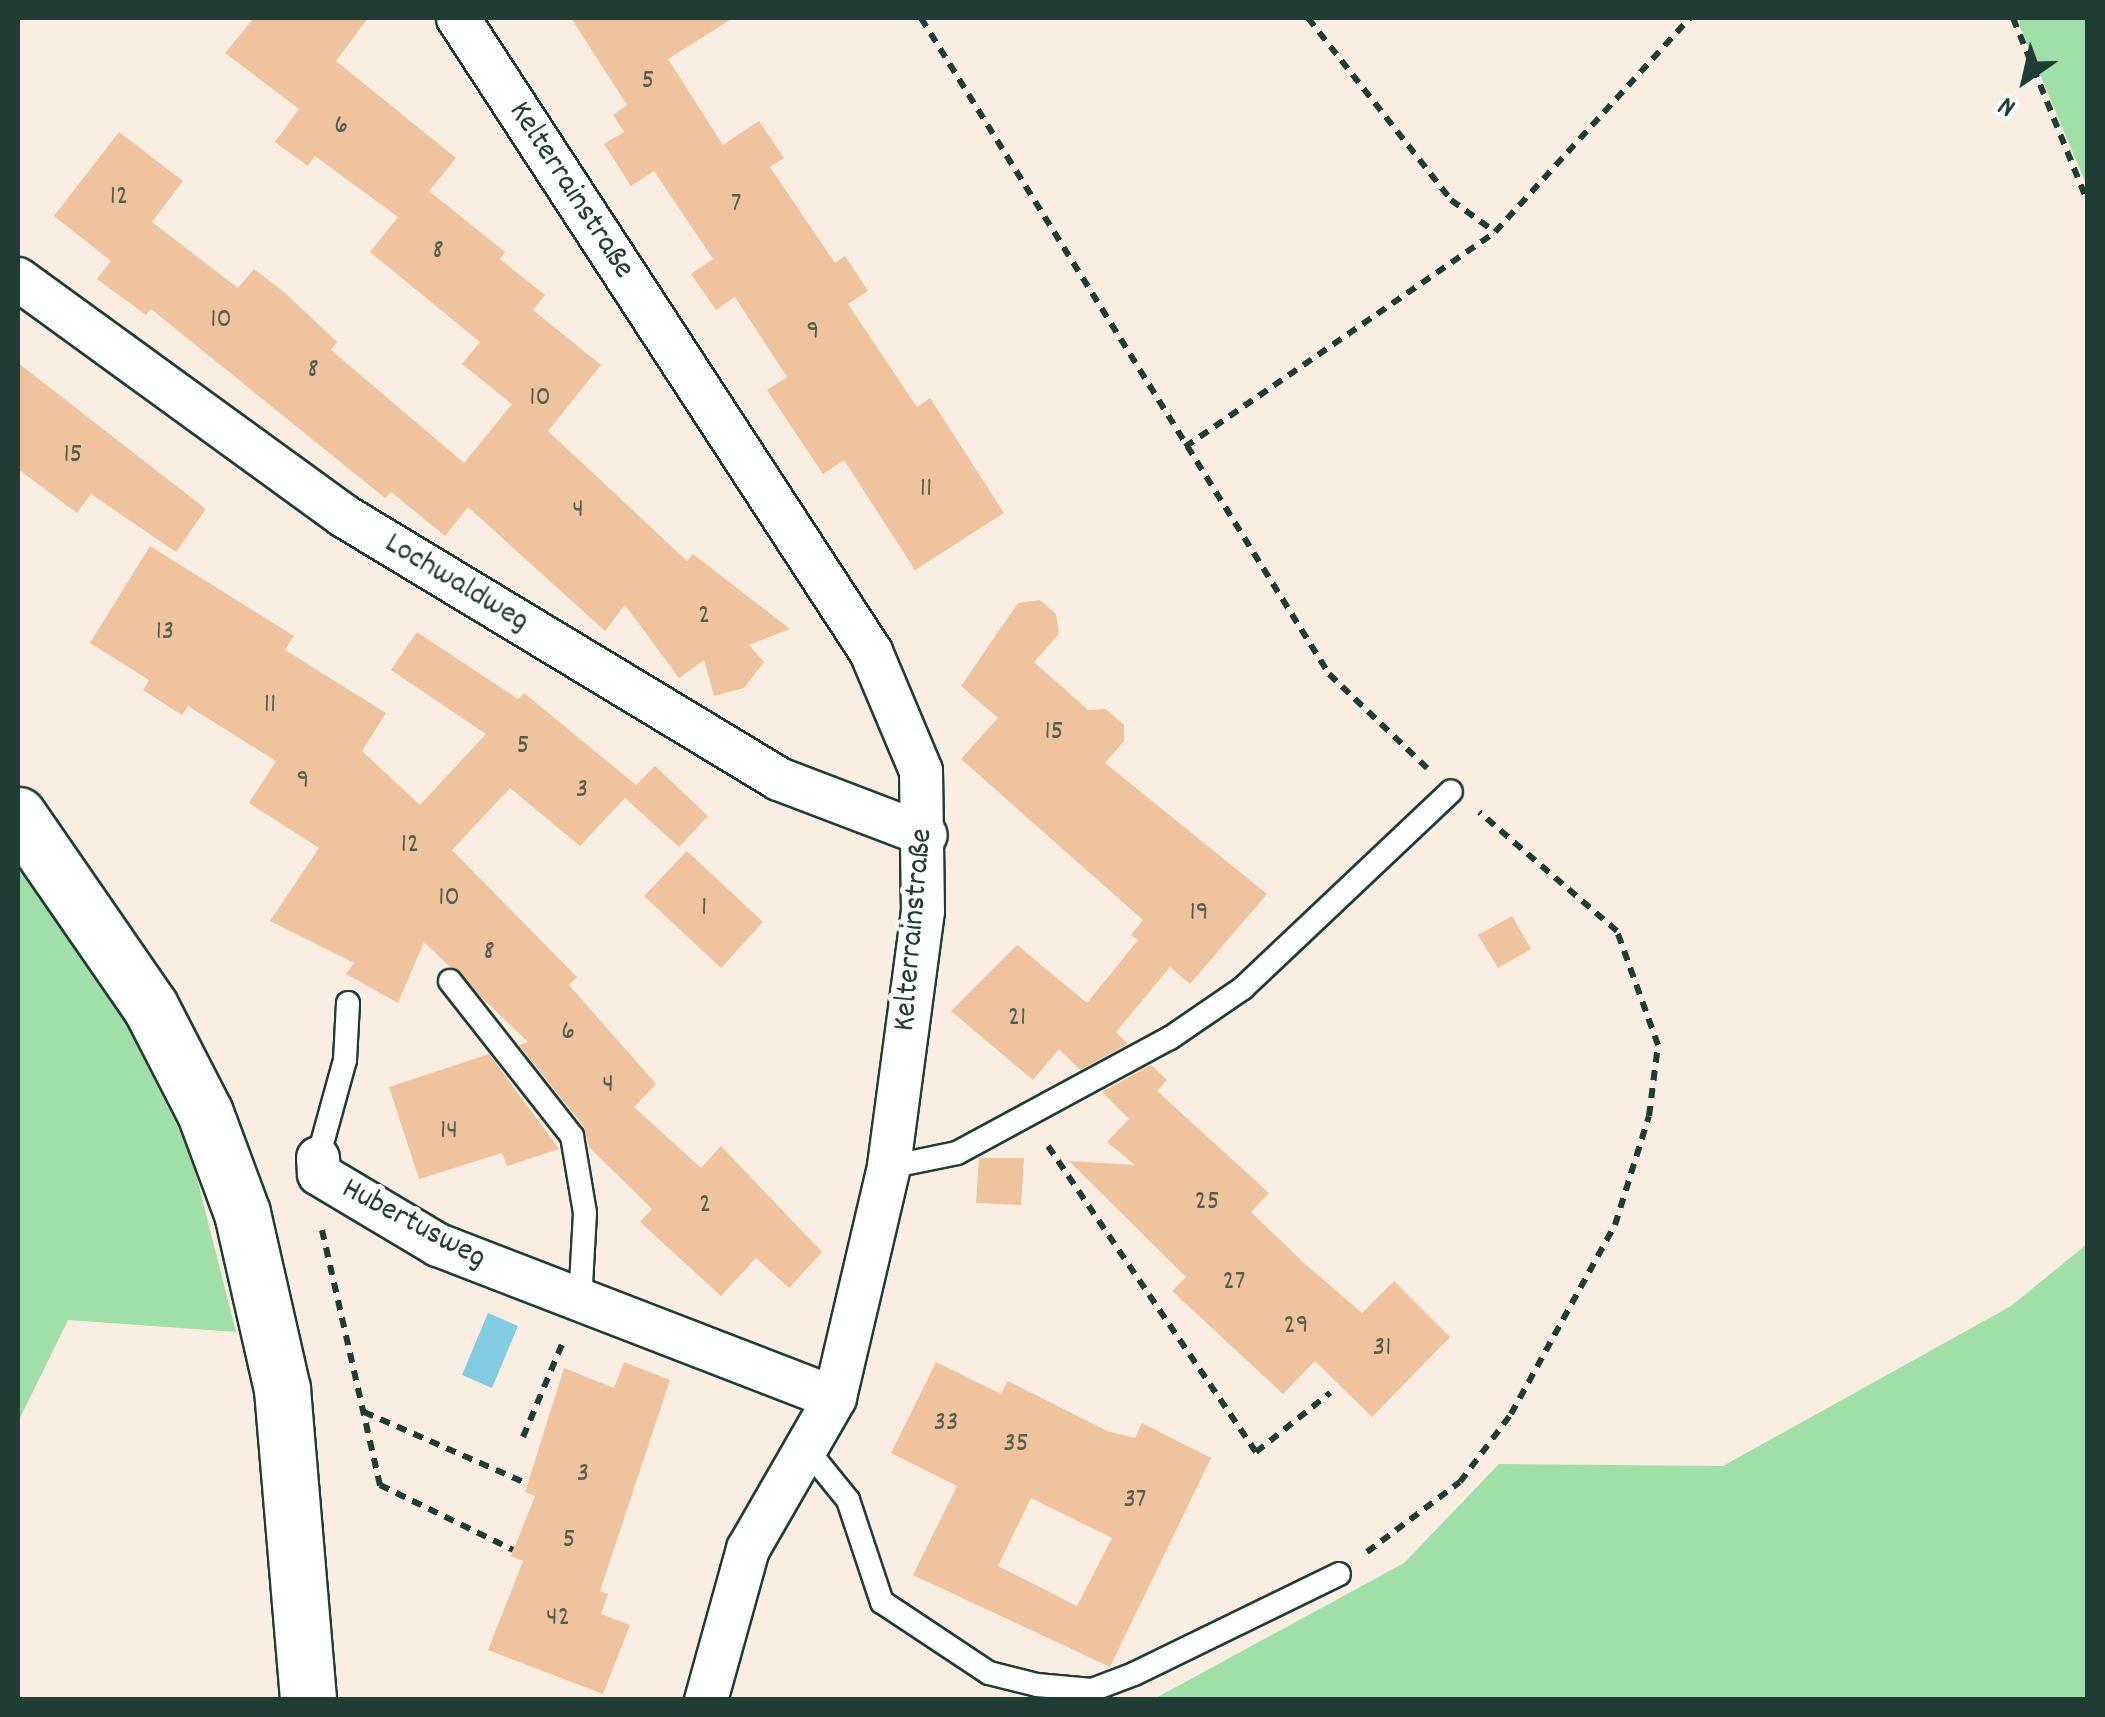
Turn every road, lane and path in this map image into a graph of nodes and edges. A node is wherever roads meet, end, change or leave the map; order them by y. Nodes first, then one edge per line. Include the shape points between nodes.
1 (458, 18) edge
2 (922, 18) edge
3 (1308, 18) edge
4 (1690, 18) edge
5 (2013, 18) edge
6 (2088, 203) edge
7 (1495, 232) junction
8 (18, 279) edge
9 (1185, 448) junction
10 (1450, 791) junction
11 (18, 816) edge
12 (926, 835) junction
13 (450, 980) dead end
14 (348, 1004) dead end
15 (1028, 1116) junction
16 (318, 1166) junction
17 (890, 1168) junction
18 (580, 1302) junction
19 (1330, 1394) dead end
20 (835, 1398) junction
21 (362, 1412) junction
22 (523, 1438) dead end
23 (809, 1452) junction
24 (528, 1484) dead end
25 (513, 1550) dead end
26 (1339, 1574) joint
27 (308, 1700) edge
28 (706, 1700) edge

1 - 12 street, Kelterrainstraße via 871,652 921,771
2 - 9 path
3 - 7 path via 1451,200
4 - 7 path
5 - 6 path
7 - 9 path
8 - 12 street, Lochwaldweg via 344,516 779,779
9 - 10 path via 1329,674
10 - 15 lane via 1243,988
10 - 26 path via 1548,864 1616,931 1658,1045 1649,1116 1615,1224 1512,1414 1460,1482
11 - 27 main road via 158,1019 242,1214 282,1388
12 - 17 street, Kelterrainstraße
13 - 18 lane via 572,1136 585,1213
14 - 16 lane via 345,1060
15 - 17 lane via 957,1154
15 - 19 path via 1256,1452
16 - 18 street, Hubertusweg via 438,1246
16 - 21 path via 321,1226
17 - 20 street, Kelterrainstraße
18 - 20 street, Hubertusweg
18 - 22 path
20 - 23 street, Kelterrainstraße
21 - 24 path
21 - 25 path via 380,1485
23 - 26 lane via 848,1500 882,1602 989,1673 1037,1685 1092,1690
23 - 28 street, Kelterrainstraße via 748,1548

